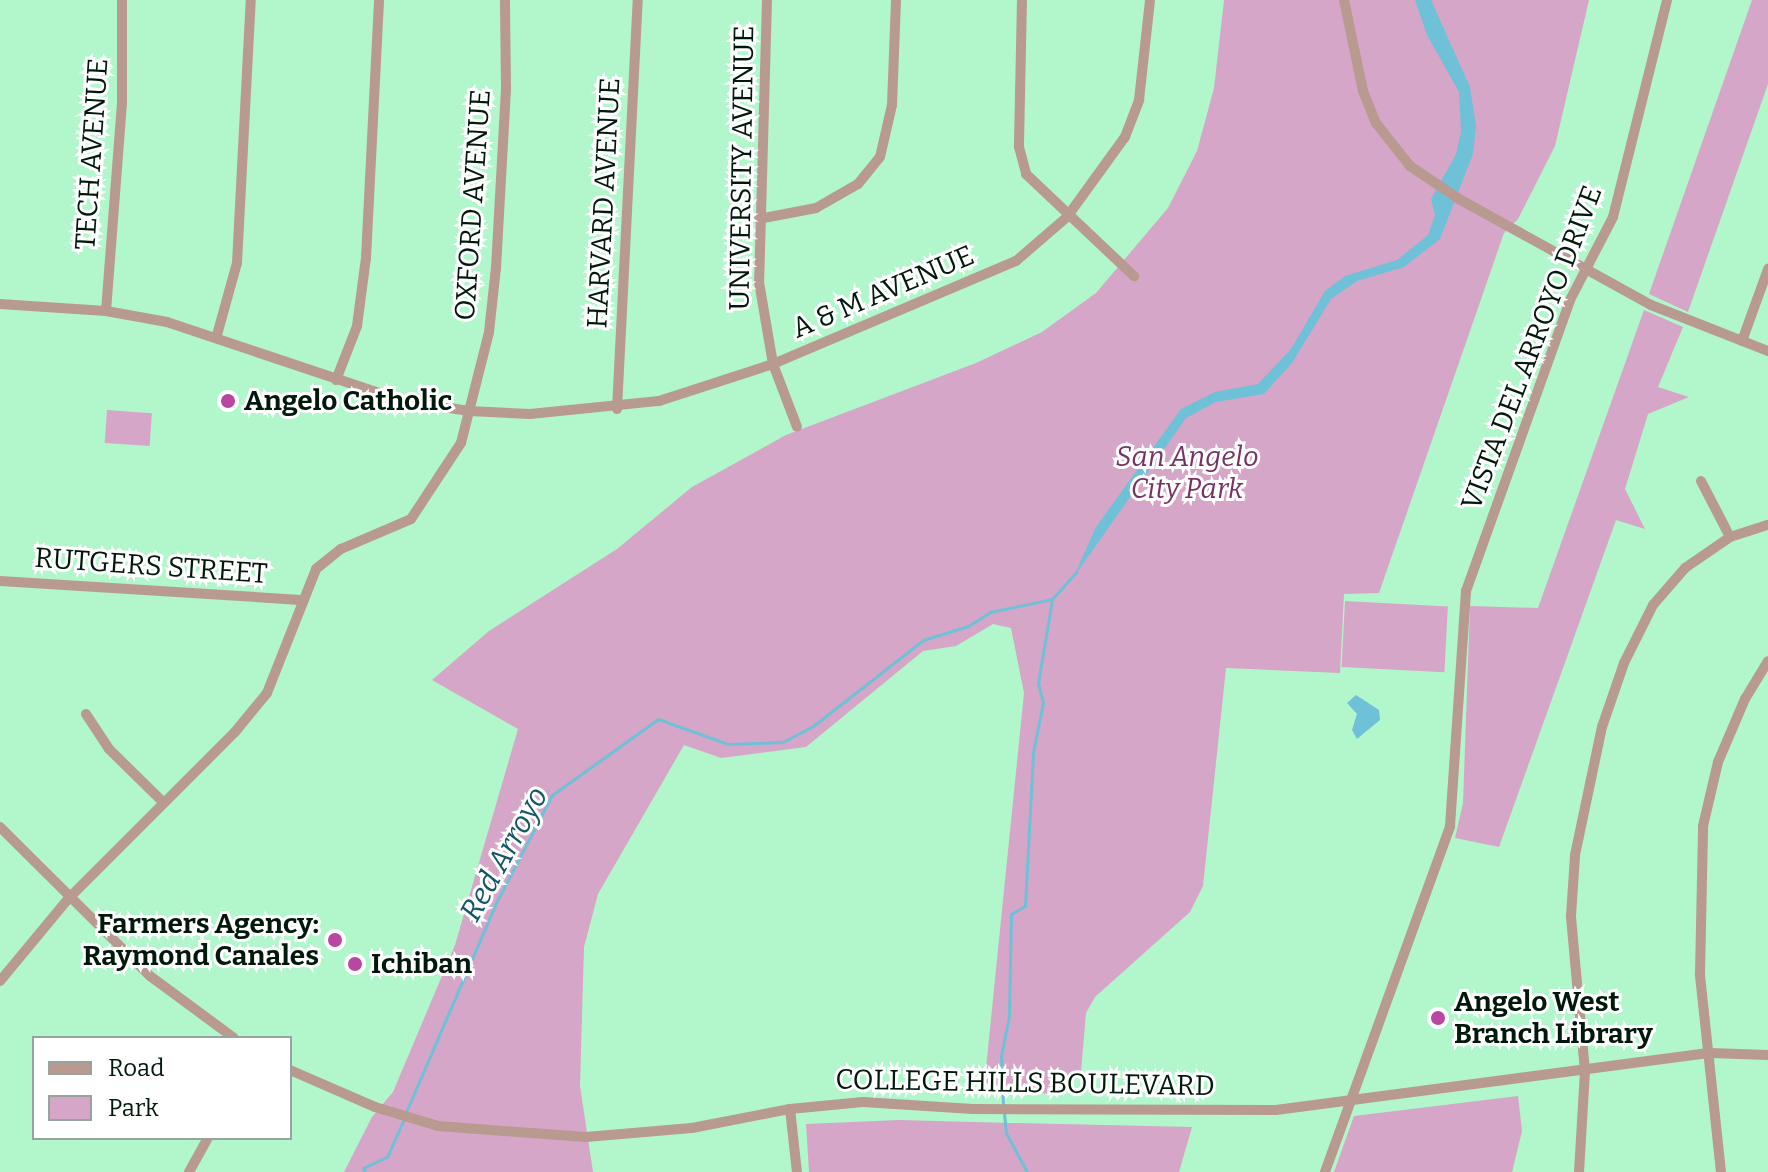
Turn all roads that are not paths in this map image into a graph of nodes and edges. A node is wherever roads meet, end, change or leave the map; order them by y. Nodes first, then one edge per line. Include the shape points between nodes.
1 (122, 0) edge
2 (251, 0) edge
3 (379, 0) edge
4 (505, 0) edge
5 (638, 0) edge
6 (767, 0) edge
7 (896, 0) edge
8 (1022, 0) edge
9 (1150, 0) edge
10 (1344, 0) edge
11 (1667, 0) edge
12 (1067, 217) junction
13 (759, 219) junction
14 (1587, 269) junction
15 (1768, 269) edge
16 (1134, 276) dead end
17 (0, 304) edge
18 (106, 311) junction
19 (217, 335) junction
20 (1742, 341) junction
21 (1768, 351) edge
22 (773, 364) junction
23 (336, 380) junction
24 (617, 409) junction
25 (469, 411) junction
26 (797, 427) dead end
27 (1701, 481) dead end
28 (1768, 525) edge
29 (1730, 537) junction
30 (0, 581) edge
31 (300, 600) junction
32 (1768, 661) edge
33 (86, 714) dead end
34 (163, 802) junction
35 (0, 827) edge
36 (69, 898) junction
37 (0, 981) edge
38 (231, 1036) edge
39 (1710, 1053) junction
40 (1768, 1055) edge
41 (292, 1071) edge
42 (1585, 1071) junction
43 (1348, 1104) junction
44 (790, 1109) junction
45 (207, 1140) edge
46 (189, 1172) edge
47 (797, 1172) edge
48 (1325, 1172) edge
49 (1579, 1172) edge
50 (1721, 1172) edge

1 - 18 street, TECH AVENUE via 122,103
2 - 19 street via 237,263
3 - 23 street via 366,258 357,326
4 - 25 street, OXFORD AVENUE via 496,268 489,332
5 - 24 street, HARVARD AVENUE
6 - 13 street, UNIVERSITY AVENUE
7 - 13 street via 892,105 880,157 858,184 816,208
8 - 12 street via 1019,147 1026,174
9 - 12 street, A & M AVENUE via 1147,55 1135,113 1102,175
10 - 14 street via 1363,91 1376,123 1410,166
11 - 14 street, VISTA DEL ARROYO DRIVE via 1613,217
12 - 16 street
12 - 22 street, A & M AVENUE via 1016,261
13 - 22 street, UNIVERSITY AVENUE via 759,282
14 - 20 street via 1651,305
14 - 43 street, VISTA DEL ARROYO DRIVE via 1570,300 1466,591 1450,826
15 - 20 street
17 - 18 street, A & M AVENUE
18 - 19 street, A & M AVENUE
19 - 23 street, A & M AVENUE
20 - 21 street
22 - 24 street, A & M AVENUE via 710,388
22 - 26 street, UNIVERSITY AVENUE
23 - 25 street, A & M AVENUE via 403,401
24 - 25 street, A & M AVENUE
25 - 31 street, OXFORD AVENUE via 453,457 411,519 341,549 316,569
27 - 29 street
28 - 29 street
29 - 42 street via 1685,568 1653,605 1624,663 1602,727 1577,840 1571,916
30 - 31 street, RUTGERS STREET
31 - 34 street, OXFORD AVENUE via 267,693
32 - 39 street via 1718,762 1703,826 1700,974
33 - 34 street via 109,749
34 - 36 street, OXFORD AVENUE
35 - 36 street
36 - 37 street, OXFORD AVENUE
36 - 38 street via 168,992
39 - 40 street, COLLEGE HILLS BOULEVARD
39 - 42 street, COLLEGE HILLS BOULEVARD
39 - 50 street
41 - 44 street, COLLEGE HILLS BOULEVARD via 375,1107 438,1126 586,1137 692,1128
42 - 43 street, COLLEGE HILLS BOULEVARD
42 - 49 street
43 - 44 street, COLLEGE HILLS BOULEVARD via 1276,1110 1029,1110 863,1102
43 - 48 street, VISTA DEL ARROYO DRIVE
44 - 47 street
45 - 46 street

